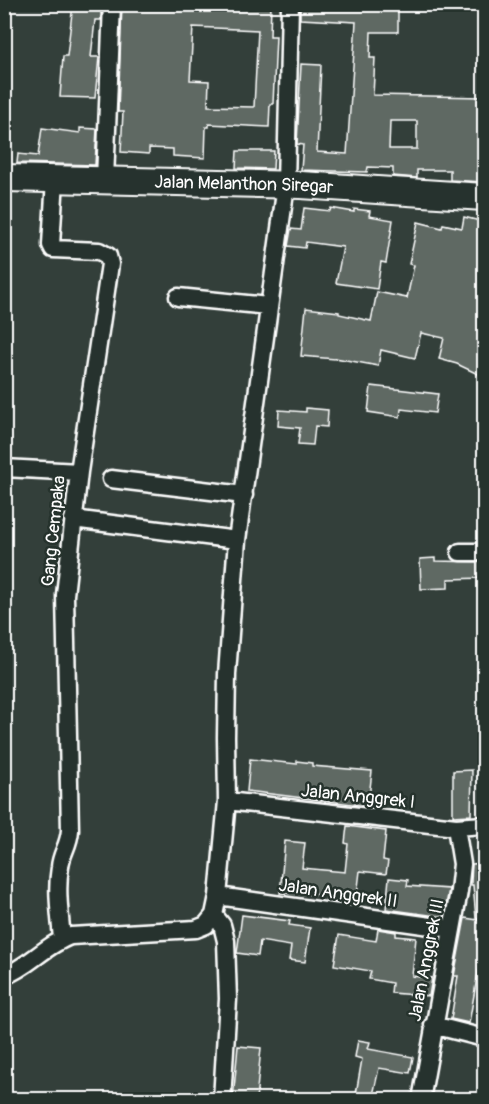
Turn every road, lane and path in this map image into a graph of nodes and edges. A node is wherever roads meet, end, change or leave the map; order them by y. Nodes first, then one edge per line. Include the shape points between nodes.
1 (112, 4) edge
2 (290, 4) edge
3 (4, 178) edge
4 (56, 179) junction
5 (105, 180) junction
6 (286, 185) junction
7 (484, 197) edge
8 (178, 297) dead end
9 (268, 306) junction
10 (4, 468) edge
11 (79, 472) junction
12 (111, 479) dead end
13 (244, 495) junction
14 (73, 519) junction
15 (237, 540) junction
16 (460, 552) dead end
17 (484, 552) edge
18 (227, 801) junction
19 (484, 825) edge
20 (456, 827) junction
21 (218, 896) junction
22 (214, 915) junction
23 (452, 929) junction
24 (62, 939) junction
25 (4, 976) edge
26 (433, 1025) junction
27 (484, 1038) edge
28 (222, 1100) edge
29 (421, 1100) edge

1 - 5 street
2 - 6 street
3 - 4 main road, Jalan Melanthon Siregar
4 - 5 main road, Jalan Melanthon Siregar
4 - 11 street, Gang Cempaka via 53,249 99,251 108,256 110,264
5 - 6 main road, Jalan Melanthon Siregar
6 - 7 main road, Jalan Melanthon Siregar
6 - 9 street
8 - 9 street
9 - 13 street
10 - 11 street
11 - 14 street, Gang Cempaka
12 - 13 street
13 - 15 street
14 - 15 street
14 - 24 street, Gang Cempaka via 65,595 70,830 60,867 58,894
15 - 18 street via 227,674
16 - 17 street
18 - 20 street, Jalan Anggrek I
18 - 21 street
19 - 20 street, Jalan Anggrek I
20 - 23 street, Jalan Anggrek III via 462,864
21 - 22 street
21 - 23 street, Jalan Anggrek II
22 - 24 street via 196,929 87,934
22 - 28 street via 222,925 226,941 228,999
23 - 26 street, Jalan Anggrek III
24 - 25 street via 17,972
26 - 27 street
26 - 29 street, Jalan Anggrek III

